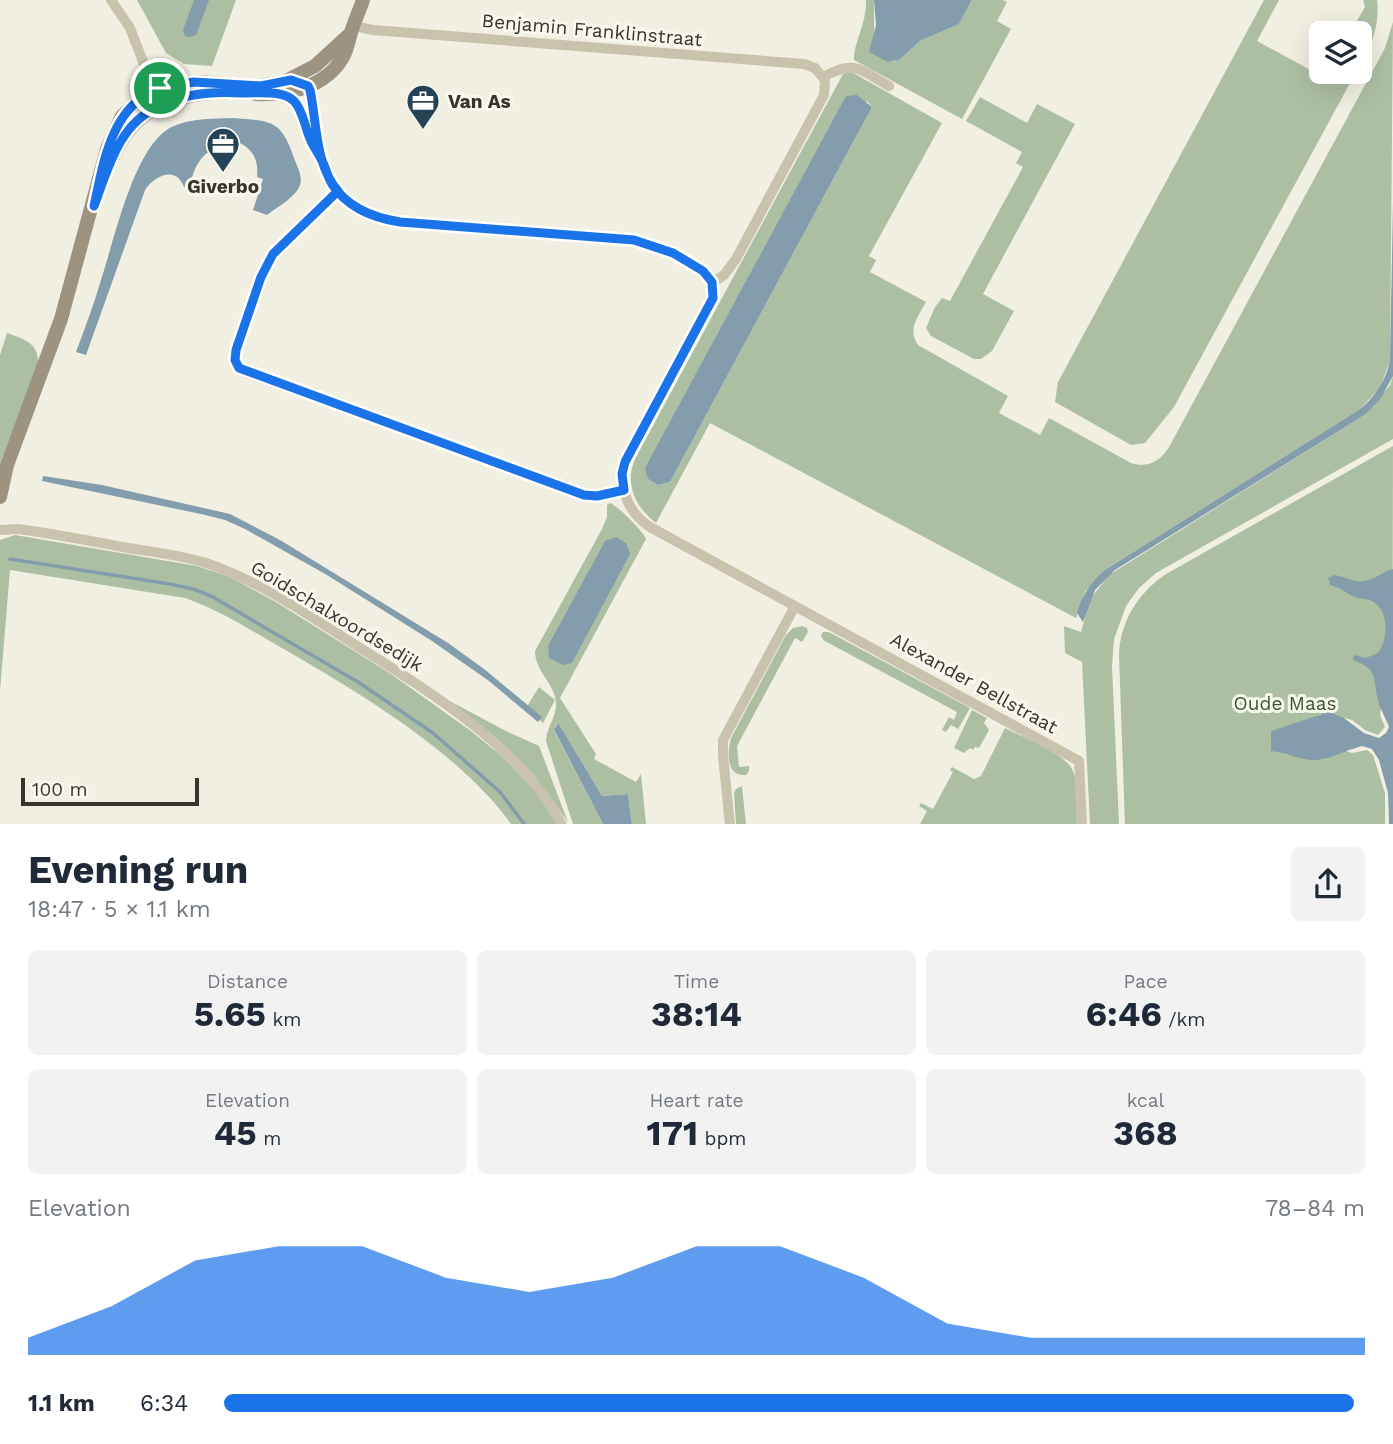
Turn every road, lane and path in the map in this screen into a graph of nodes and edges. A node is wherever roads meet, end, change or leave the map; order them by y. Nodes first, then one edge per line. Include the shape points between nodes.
1 (111, 0) edge
2 (363, 0) edge
3 (352, 30) junction
4 (823, 77) junction
5 (291, 80) junction
6 (308, 86) junction
7 (889, 86) dead end
8 (153, 90) junction
9 (284, 94) junction
10 (159, 106) junction
11 (321, 159) junction
12 (338, 191) junction
13 (94, 206) junction
14 (712, 282) junction
15 (3, 470) edge
16 (624, 490) junction
17 (0, 497) edge
18 (0, 530) edge
19 (795, 606) junction
20 (562, 824) edge
21 (730, 824) edge
22 (1082, 824) edge

1 - 8 street via 130,28
2 - 3 street
3 - 4 street, Benjamin Franklinstraat via 804,64
3 - 5 street via 316,66
3 - 6 street via 340,63
4 - 7 street via 851,66
4 - 14 street via 824,95 742,247 724,275
5 - 6 street
5 - 8 street via 255,86 188,83
6 - 9 street
6 - 11 street
8 - 10 street
8 - 13 street via 118,122
9 - 10 street via 195,94
9 - 11 street via 296,103
10 - 13 street via 123,137
11 - 12 street
12 - 14 street via 364,211 391,220 634,240 678,256
12 - 16 street via 268,262 236,350 239,368 584,495
13 - 15 street via 61,319
14 - 16 street via 710,304 625,462
15 - 17 street
16 - 19 street via 630,508 644,523
18 - 20 street, Goidschalxoordsedijk via 18,528 176,556 246,580 362,649 475,728 528,775
19 - 21 street via 724,738
19 - 22 street, Alexander Bellstraat via 1079,761

